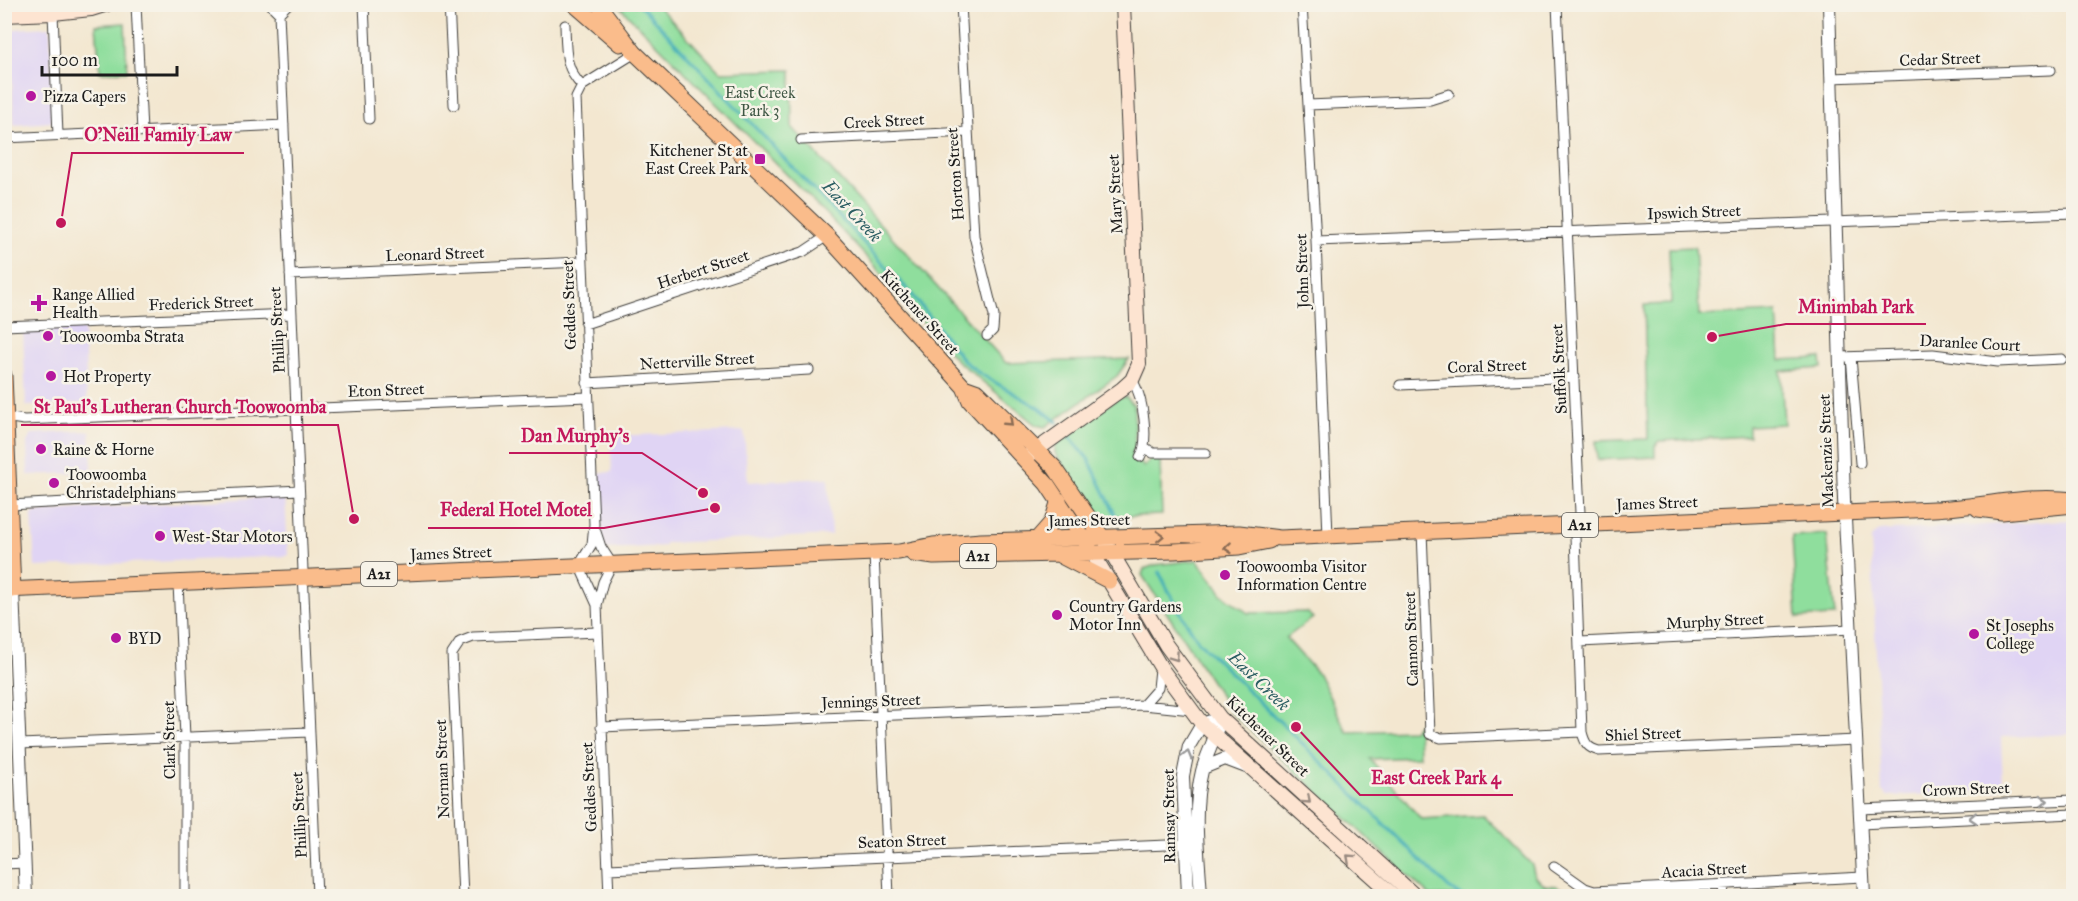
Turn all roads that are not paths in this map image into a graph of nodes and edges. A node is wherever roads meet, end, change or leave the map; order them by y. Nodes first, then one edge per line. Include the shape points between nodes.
1 (107, 4) edge
2 (136, 4) edge
3 (270, 4) edge
4 (288, 4) edge
5 (364, 4) edge
6 (449, 4) edge
7 (574, 4) edge
8 (585, 4) edge
9 (598, 4) edge
10 (961, 4) edge
11 (1123, 4) edge
12 (1302, 4) edge
13 (1557, 4) edge
14 (1829, 4) edge
15 (101, 5) edge
16 (279, 13) junction
17 (53, 14) junction
18 (4, 15) edge
19 (565, 25) dead end
20 (615, 40) junction
21 (635, 53) junction
22 (2050, 70) dead end
23 (1831, 78) junction
24 (582, 86) junction
25 (1449, 94) dead end
26 (454, 105) dead end
27 (1308, 105) junction
28 (369, 119) dead end
29 (284, 125) junction
30 (142, 132) junction
31 (968, 132) junction
32 (58, 135) junction
33 (4, 138) edge
34 (801, 140) dead end
35 (2073, 213) edge
36 (1835, 221) junction
37 (1567, 232) junction
38 (827, 236) junction
39 (1316, 241) junction
40 (582, 262) junction
41 (290, 275) junction
42 (292, 314) junction
43 (585, 324) junction
44 (4, 326) edge
45 (987, 336) dead end
46 (1845, 357) junction
47 (2062, 359) dead end
48 (809, 370) dead end
49 (4, 375) edge
50 (1575, 377) junction
51 (1132, 380) junction
52 (587, 383) junction
53 (1400, 384) dead end
54 (964, 387) junction
55 (588, 397) junction
56 (296, 409) junction
57 (6, 417) edge
58 (1037, 448) junction
59 (1146, 448) junction
60 (1206, 453) dead end
61 (1140, 457) dead end
62 (1024, 460) junction
63 (1860, 463) dead end
64 (300, 490) junction
65 (1059, 500) junction
66 (2073, 500) edge
67 (10, 505) junction
68 (2073, 505) edge
69 (1963, 508) junction
70 (1844, 514) junction
71 (594, 524) junction
72 (1578, 525) junction
73 (1422, 531) junction
74 (1328, 536) junction
75 (1083, 537) junction
76 (1102, 537) junction
77 (1281, 538) junction
78 (1036, 539) junction
79 (899, 552) junction
80 (874, 554) junction
81 (1093, 554) junction
82 (1112, 554) junction
83 (1058, 555) junction
84 (8, 556) edge
85 (612, 564) junction
86 (579, 566) junction
87 (303, 577) junction
88 (1109, 581) junction
89 (178, 583) junction
90 (9, 590) edge
91 (597, 605) junction
92 (1852, 629) junction
93 (598, 632) junction
94 (1580, 642) junction
95 (1159, 664) junction
96 (1143, 705) junction
97 (1192, 710) junction
98 (880, 716) junction
99 (1220, 718) junction
100 (1202, 724) junction
101 (601, 727) junction
102 (310, 732) junction
103 (1582, 732) junction
104 (184, 737) junction
105 (1217, 737) junction
106 (1441, 738) joint
107 (1857, 740) junction
108 (20, 744) junction
109 (1203, 768) junction
110 (1250, 769) junction
111 (2073, 800) edge
112 (1860, 808) junction
113 (2073, 814) edge
114 (1330, 820) junction
115 (1860, 824) junction
116 (1320, 831) junction
117 (1192, 844) junction
118 (887, 857) junction
119 (25, 863) junction
120 (4, 864) edge
121 (1554, 866) dead end
122 (608, 869) junction
123 (1863, 877) junction
124 (1723, 885) junction
125 (26, 897) edge
126 (185, 897) edge
127 (318, 897) edge
128 (463, 897) edge
129 (609, 897) edge
130 (889, 897) edge
131 (1188, 897) edge
132 (1201, 897) edge
133 (1394, 897) edge
134 (1416, 897) edge
135 (1724, 897) edge
136 (1864, 897) edge

1 - 15 main road
2 - 30 street
3 - 16 street
4 - 16 street
5 - 28 street
6 - 26 street
7 - 20 main road
8 - 20 main road
9 - 21 main road, Kitchener Street
10 - 31 street, Horton Street
11 - 51 main road, Mary Street via 1139,348 1139,364
12 - 27 street, John Street
13 - 37 street, Suffolk Street
14 - 23 street, Mackenzie Street
15 - 17 main road
16 - 29 street, Phillip Street
17 - 18 main road
17 - 32 street
19 - 24 street via 566,63
20 - 21 main road
21 - 24 street
21 - 38 main road, Kitchener Street
22 - 23 street, Cedar Street
23 - 36 street, Mackenzie Street
24 - 40 street, Geddes Street via 576,107
25 - 27 street via 1430,100
27 - 39 street, John Street
29 - 30 street
29 - 41 street, Phillip Street
30 - 32 street
31 - 34 street, Creek Street
31 - 45 street, Horton Street via 974,236 994,316 993,330
32 - 33 street
35 - 36 street, Ipswich Street
36 - 37 street, Ipswich Street
36 - 46 street, Mackenzie Street
37 - 39 street, Ipswich Street
37 - 50 street, Suffolk Street
38 - 43 street, Herbert Street via 803,252
38 - 54 main road, Kitchener Street
39 - 74 street, John Street
40 - 41 street, Leonard Street
40 - 43 street, Geddes Street
41 - 42 street, Phillip Street
42 - 44 street, Frederick Street
42 - 56 street, Phillip Street
43 - 52 street, Geddes Street
46 - 47 street, Daranlee Court via 1933,354 1998,362
46 - 63 street, Mackenzie Street via 1854,376
46 - 70 street, Mackenzie Street
48 - 52 street, Netterville Street
49 - 57 main road
50 - 53 street, Coral Street
50 - 72 street, Suffolk Street
51 - 58 main road
51 - 59 street via 1140,390
52 - 55 street, Geddes Street
54 -> 58 main road, Kitchener Street via 978,392
54 - 62 main road, Kitchener Street via 970,401
55 - 56 street, Eton Street
55 - 71 street, Geddes Street
56 - 57 street, Eton Street via 24,420
56 - 64 street, Phillip Street
57 - 67 main road
58 - 62 main road
58 - 76 main road, Kitchener Street via 1062,477
59 - 60 street via 1153,453
59 - 61 street
62 - 65 main road, Kitchener Street
64 - 67 street
64 - 87 street, Phillip Street
65 - 75 main road, Kitchener Street
65 - 78 main road via 1052,522
66 - 69 main road, James Street / A21 via 2002,500
67 - 84 main road
68 - 69 main road, James Street / A21 via 2002,512
69 - 70 main road, James Street / A21
70 - 72 main road, James Street / A21
70 - 92 street, Mackenzie Street
71 - 85 street, Geddes Street via 601,547
71 - 86 street, Geddes Street via 592,544
72 - 73 main road, James Street / A21
72 - 94 street, Suffolk Street via 1575,536
73 - 74 main road, James Street / A21
73 - 106 street, Cannon Street via 1430,734
74 - 77 main road, James Street / A21
75 - 76 main road, James Street / A21
75 - 78 main road, James Street / A21
75 - 81 main road, Kitchener Street
76 -> 77 main road, James Street / A21 via 1239,533
76 - 82 main road, Kitchener Street
77 -> 82 main road, James Street / A21 via 1239,547
78 - 79 main road, James Street / A21 via 944,544
79 - 80 main road, James Street / A21
79 - 83 main road, James Street / A21 via 934,556
80 - 85 main road, James Street / A21
80 - 98 street
81 - 82 main road, James Street / A21
81 - 83 main road, James Street / A21
81 - 88 main road, Kitchener Street
82 -> 99 main road, Kitchener Street via 1166,645
83 - 88 main road
84 - 90 main road
85 - 86 main road, James Street / A21
85 - 91 street, Geddes Street
86 - 87 main road, James Street / A21
86 - 91 street, Geddes Street
87 - 89 main road, James Street / A21
87 - 102 street, Phillip Street
88 - 95 main road, Kitchener Street
89 - 90 main road, James Street / A21
89 - 104 street, Clark Street
90 - 108 street
91 - 93 street, Geddes Street
92 - 94 street, Murphy Street
92 - 107 street, Mackenzie Street
93 - 101 street, Geddes Street
93 - 128 street, Norman Street via 473,637 460,642 452,654
94 - 103 street, Suffolk Street
95 - 96 street via 1158,688
95 - 97 main road, Kitchener Street
96 - 97 street, Jennings Street
96 - 98 street, Jennings Street
97 - 100 main road, Kitchener Street
98 - 101 street, Jennings Street
98 - 118 street
99 - 100 street
99 - 105 street, Ramsay Street
99 -> 114 main road, Kitchener Street
100 - 105 main road, Kitchener Street
117 -> 100 street, Ramsay Street via 1182,776 1189,746
101 - 122 street, Geddes Street
102 - 104 street
102 - 127 street, Phillip Street
103 - 106 street, Shiel Street
103 - 107 street, Shiel Street via 1584,743 1599,751
104 - 108 street
104 - 126 street, Clark Street
105 - 109 street, Ramsay Street
105 - 110 main road, Kitchener Street
107 - 112 street, Mackenzie Street
108 - 119 street
109 - 110 street via 1225,759
109 - 117 street, Ramsay Street
110 - 116 main road, Kitchener Street
112 -> 111 street, Crown Street
112 - 115 street, Mackenzie Street
113 -> 115 street, Crown Street
114 - 116 street
114 - 134 main road, Kitchener Street
115 - 123 street, Mackenzie Street
133 -> 116 main road, Kitchener Street
117 - 118 street, Seaton Street
117 - 131 street, Ramsay Street
117 - 132 street, Ramsay Street
118 - 122 street, Seaton Street
118 - 130 street
119 - 120 street
119 - 125 street
121 - 124 street, Acacia Street via 1594,891
122 - 129 street, Geddes Street
123 - 124 street, Acacia Street
123 - 136 street, Mackenzie Street
124 - 135 street

